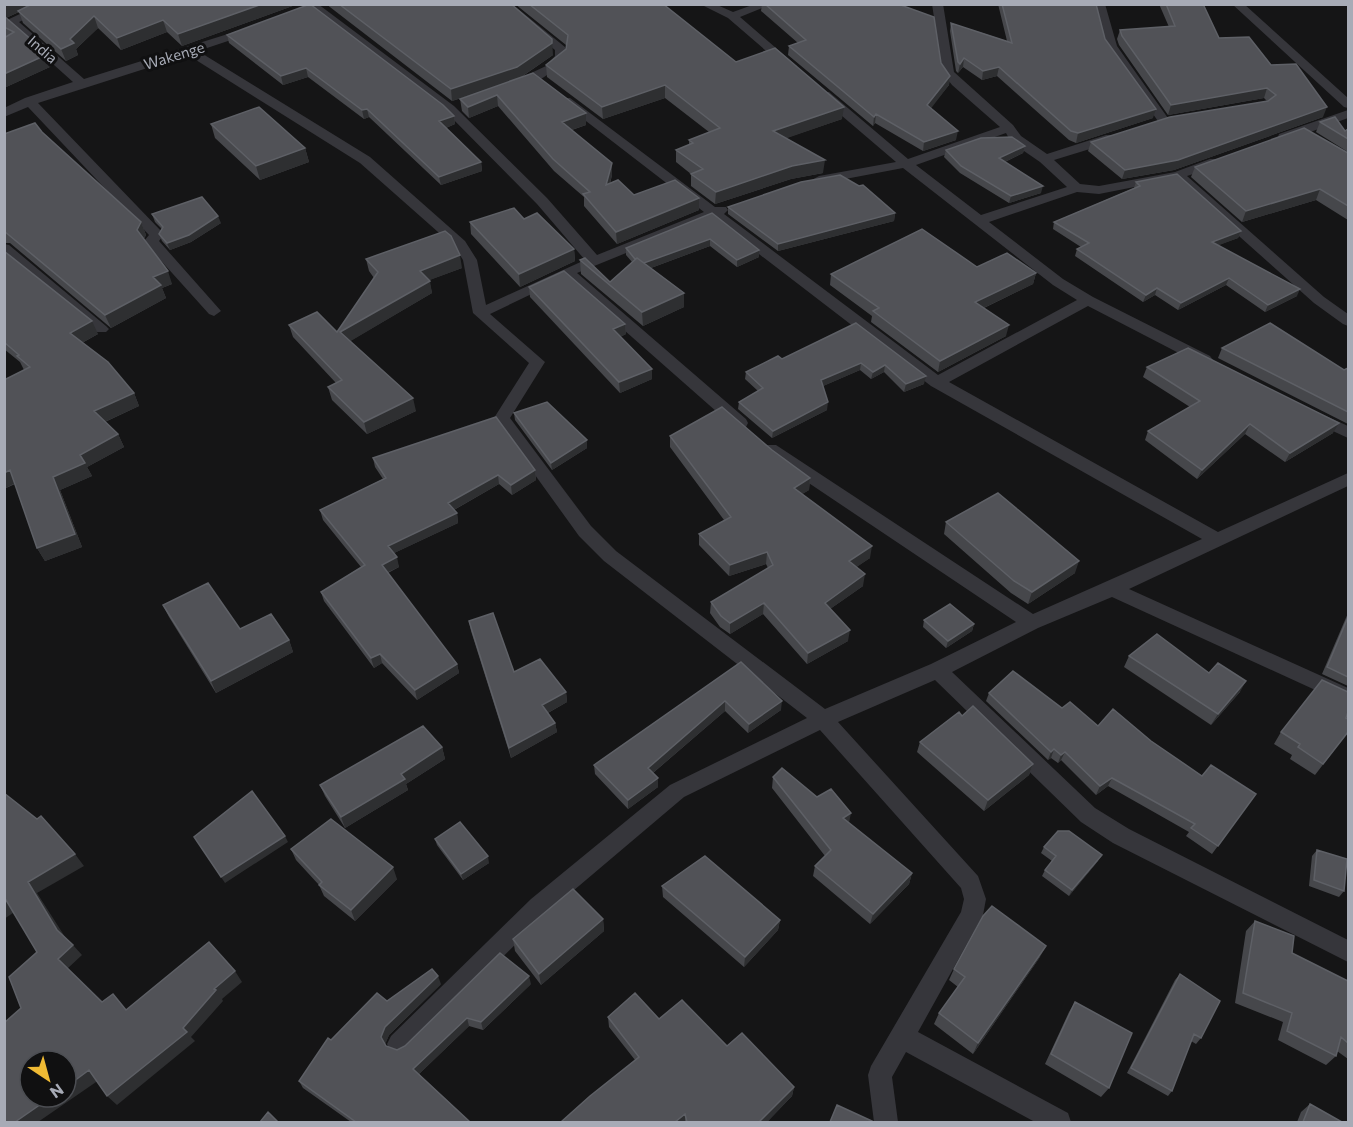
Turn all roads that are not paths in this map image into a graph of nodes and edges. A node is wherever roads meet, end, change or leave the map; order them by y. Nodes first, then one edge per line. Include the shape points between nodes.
1 (52, 4) edge
2 (505, 4) edge
3 (705, 4) edge
4 (767, 4) edge
5 (937, 4) edge
6 (1100, 4) edge
7 (1237, 4) edge
8 (311, 7) edge
9 (732, 16) junction
10 (265, 25) edge
11 (190, 51) junction
12 (81, 83) junction
13 (545, 85) junction
14 (508, 88) edge
15 (29, 101) junction
16 (1348, 105) edge
17 (4, 113) edge
18 (1348, 114) edge
19 (1164, 122) edge
20 (1009, 128) junction
21 (1301, 131) junction
22 (1121, 135) edge
23 (1320, 142) edge
24 (1268, 143) edge
25 (1044, 159) junction
26 (1223, 159) edge
27 (906, 164) junction
28 (1178, 175) junction
29 (808, 182) edge
30 (1076, 188) junction
31 (734, 206) edge
32 (714, 212) junction
33 (978, 221) junction
34 (4, 248) edge
35 (594, 262) junction
36 (567, 272) junction
37 (1088, 300) junction
38 (214, 311) dead end
39 (480, 313) junction
40 (1348, 321) edge
41 (101, 329) edge
42 (1220, 368) edge
43 (937, 382) junction
44 (1306, 411) edge
45 (1348, 433) edge
46 (1348, 479) edge
47 (1218, 540) junction
48 (1112, 589) junction
49 (1031, 623) junction
50 (938, 670) junction
51 (1348, 697) edge
52 (823, 719) junction
53 (1348, 951) edge
54 (901, 1036) junction
55 (399, 1044) dead end
56 (886, 1122) edge
57 (1059, 1122) edge

1 - 12 lane, India via 11,21
2 - 13 lane via 561,49 561,57 550,69
3 - 9 lane
4 - 9 lane
5 - 20 lane via 948,72
6 - 19 lane via 1111,46
7 - 16 lane
8 - 35 lane via 455,107
9 - 27 lane
10 - 11 lane, Wakenge
11 - 12 lane, Wakenge
11 - 39 lane via 365,160 460,244 470,260
12 - 15 lane, Wakenge
13 - 14 lane
13 - 32 lane
15 - 17 lane, Wakenge
15 - 38 lane via 157,235 151,241
18 - 21 lane
20 - 25 lane via 1016,139
20 - 27 lane
21 - 23 lane
21 - 24 lane
22 - 25 lane
25 - 30 lane
26 - 28 lane
27 - 29 lane
27 - 33 lane
28 - 30 lane via 1099,190
28 - 40 lane
30 - 33 lane
31 - 32 lane
32 - 35 lane
32 - 43 lane
33 - 37 lane
34 - 41 lane
35 - 36 lane
36 - 39 lane
36 - 49 lane via 779,456
37 - 42 lane
37 - 43 lane
39 - 52 lane via 537,362 502,418 585,531 610,556
43 - 47 lane
44 - 45 lane
46 - 47 lane
47 - 48 lane
48 - 49 lane
48 - 51 lane
49 - 50 lane
50 - 52 lane
50 - 53 lane via 1096,821
52 - 54 lane via 970,883 975,899 972,915
52 - 55 lane via 669,796 539,906
54 - 56 lane via 880,1075
54 - 57 lane

